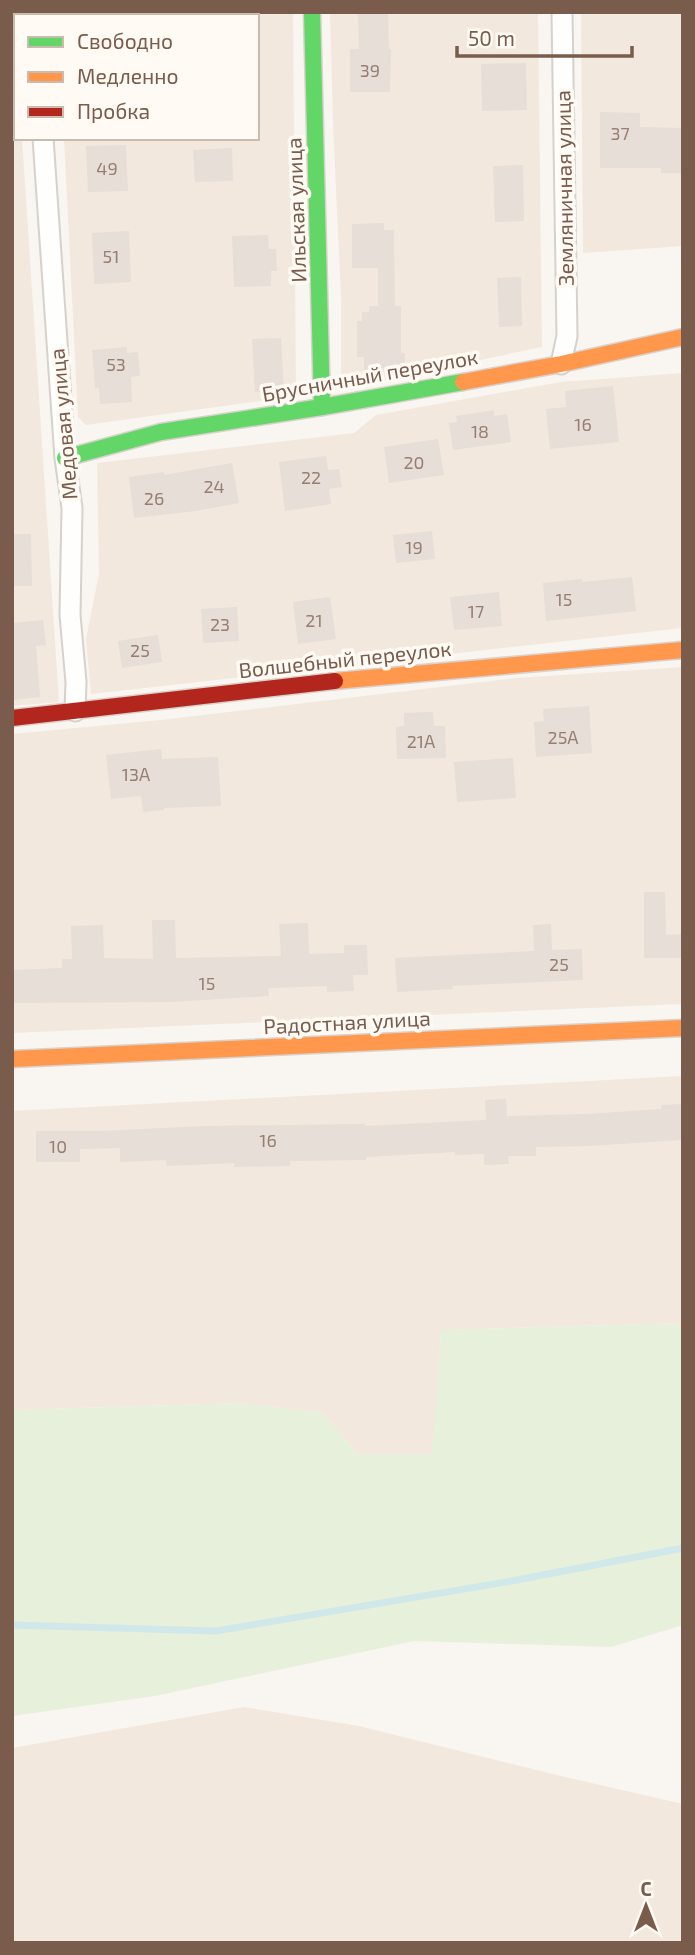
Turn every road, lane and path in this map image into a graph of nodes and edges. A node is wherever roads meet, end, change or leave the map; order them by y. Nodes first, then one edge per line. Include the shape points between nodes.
1 (312, 12) edge
2 (562, 12) edge
3 (43, 140) edge
4 (683, 337) edge
5 (561, 364) junction
6 (322, 407) junction
7 (65, 458) junction
8 (683, 650) edge
9 (75, 711) junction
10 (12, 718) edge
11 (683, 1028) edge
12 (12, 1059) edge

1 - 6 street, Ильская улица
2 - 5 street, Земляничная улица via 567,336
3 - 7 street, Медовая улица
4 - 5 street, Брусничный переулок
5 - 6 street, Брусничный переулок
6 - 7 street, Брусничный переулок via 161,432
7 - 9 street, Медовая улица via 72,508 70,615
8 - 9 street, Волшебный переулок via 316,683
9 - 10 street, Волшебный переулок
11 - 12 street, Радостная улица

